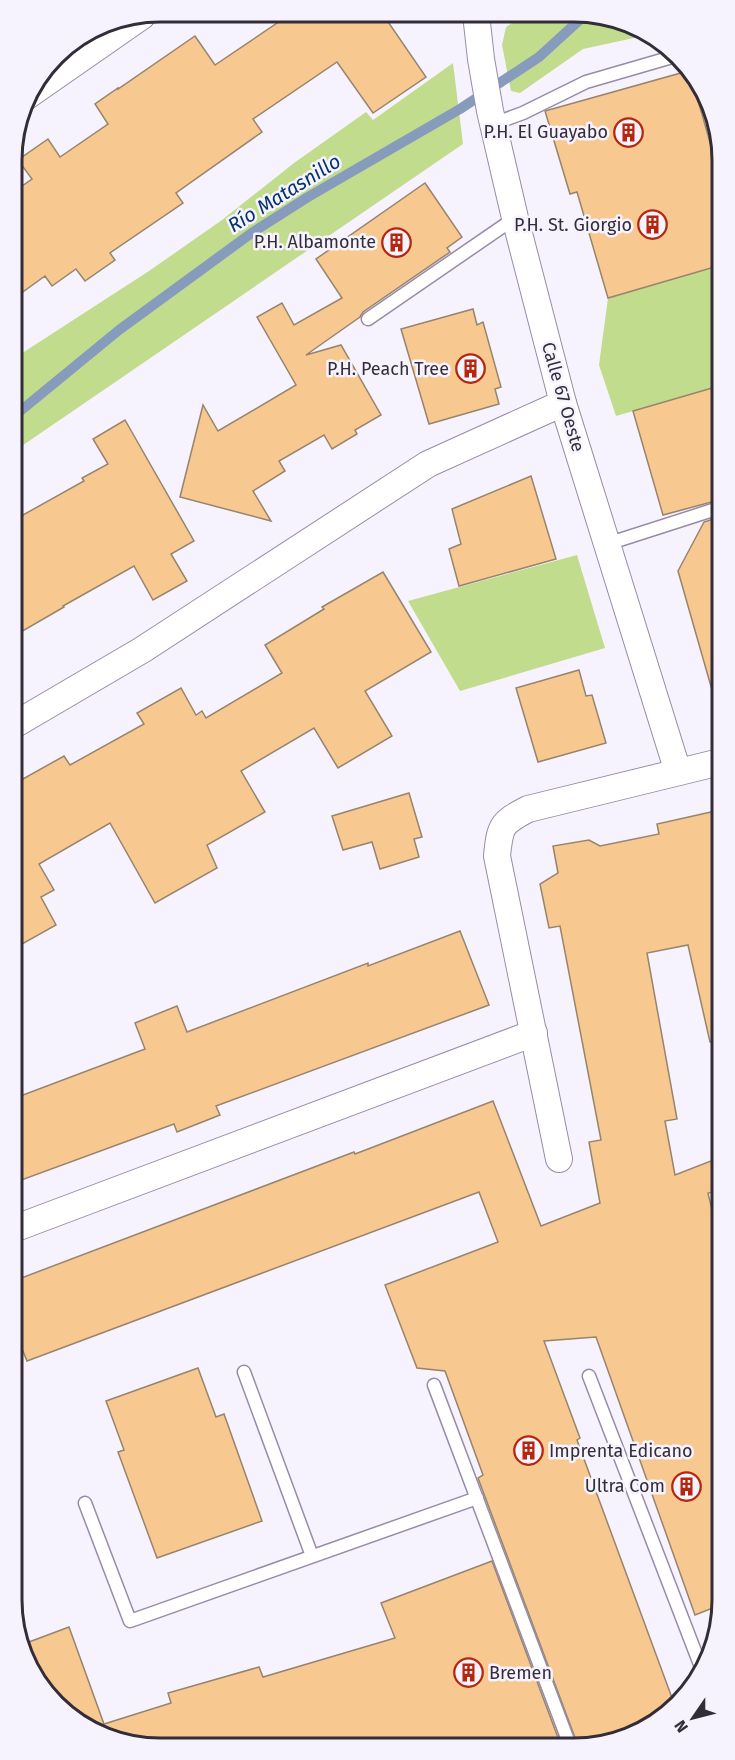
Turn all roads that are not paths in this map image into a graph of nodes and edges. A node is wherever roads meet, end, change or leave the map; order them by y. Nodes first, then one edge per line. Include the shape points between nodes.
1 (477, 22) edge
2 (127, 27) edge
3 (668, 59) edge
4 (47, 82) edge
5 (492, 117) junction
6 (515, 218) junction
7 (368, 319) dead end
8 (563, 403) junction
9 (712, 510) edge
10 (607, 544) junction
11 (23, 720) edge
12 (712, 764) edge
13 (678, 772) junction
14 (534, 1033) junction
15 (559, 1159) dead end
16 (22, 1226) edge
17 (244, 1372) dead end
18 (589, 1376) dead end
19 (434, 1385) dead end
20 (477, 1498) junction
21 (85, 1503) dead end
22 (312, 1556) junction
23 (698, 1660) edge
24 (567, 1738) edge

1 - 5 street, Calle 67 Oeste
2 - 4 street
3 - 5 lane via 586,82 523,113
5 - 6 street, Calle 67 Oeste
6 - 7 lane
6 - 8 street, Calle 67 Oeste
8 - 10 street, Calle 67 Oeste
8 - 11 street via 428,464 142,650
9 - 10 lane
10 - 13 street, Calle 67 Oeste
12 - 13 street
13 - 14 street via 528,809 509,819 499,833 497,856
14 - 15 street
14 - 16 street
17 - 22 lane
18 - 23 lane
19 - 20 lane
20 - 22 lane
20 - 24 lane
21 - 22 lane via 130,1621

